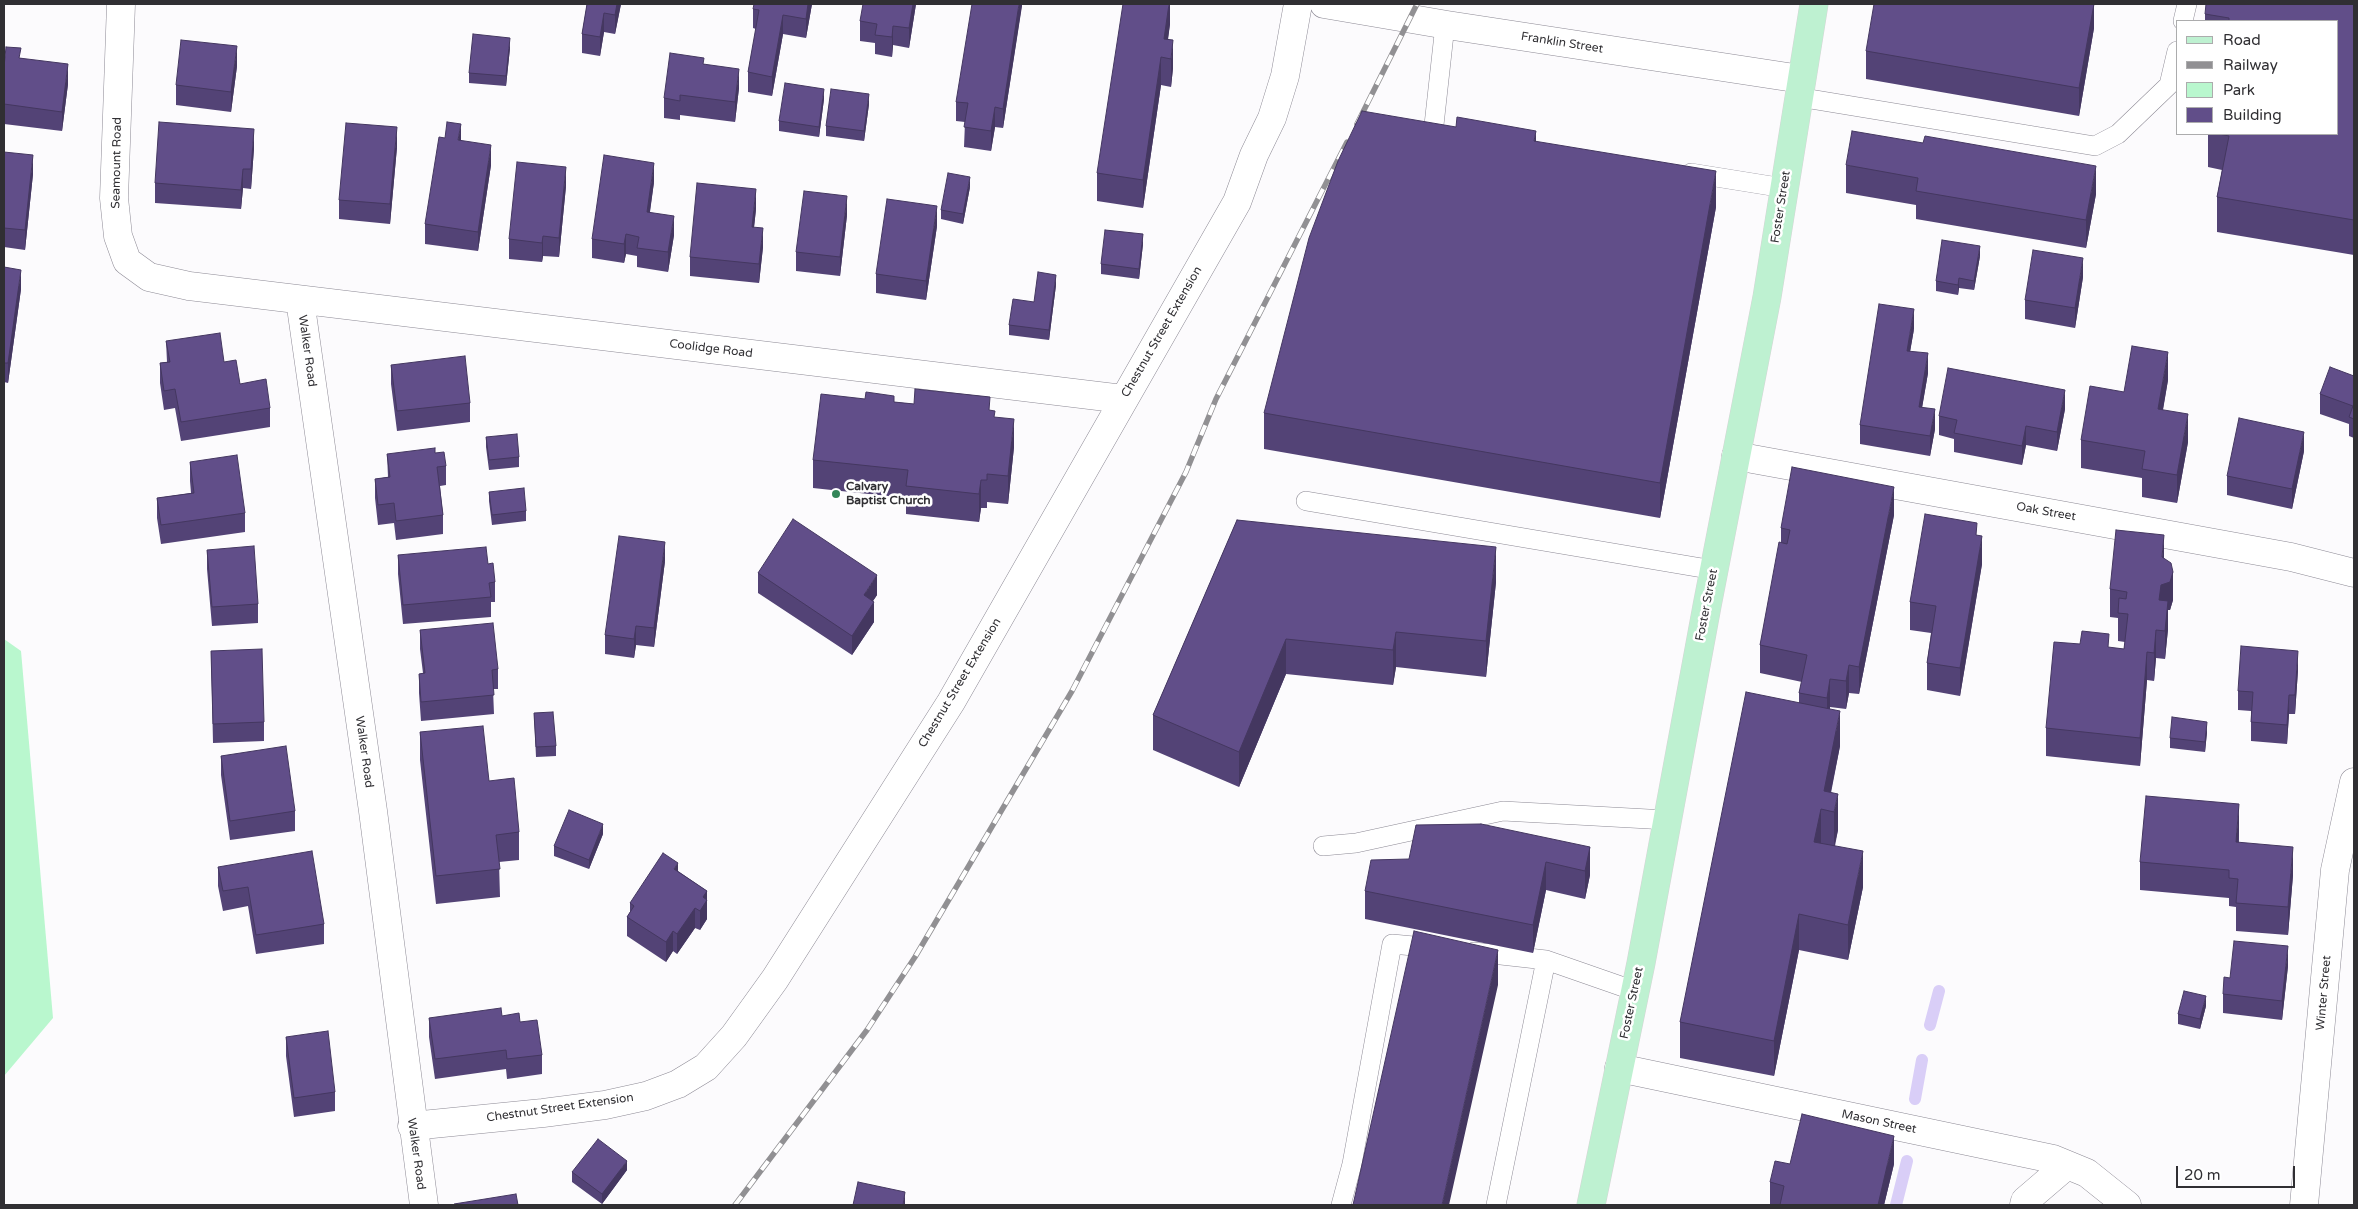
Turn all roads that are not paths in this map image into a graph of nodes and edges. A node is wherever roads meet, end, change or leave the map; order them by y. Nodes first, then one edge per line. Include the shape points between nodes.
1 (121, 4) edge
2 (1298, 4) edge
3 (1324, 4) edge
4 (1814, 4) edge
5 (2187, 4) edge
6 (2183, 20) edge
7 (1445, 25) junction
8 (2176, 55) edge
9 (1800, 88) junction
10 (1462, 138) edge
11 (1677, 171) edge
12 (1784, 188) junction
13 (300, 300) junction
14 (1123, 399) junction
15 (1736, 456) junction
16 (1306, 501) dead end
17 (1714, 570) junction
18 (2354, 573) edge
19 (2354, 782) edge
20 (1667, 820) junction
21 (1324, 846) dead end
22 (1546, 960) junction
23 (1635, 991) junction
24 (1619, 1068) junction
25 (412, 1126) junction
26 (2067, 1165) junction
27 (424, 1205) edge
28 (1341, 1205) edge
29 (1496, 1205) edge
30 (1591, 1205) edge
31 (2024, 1205) edge
32 (2127, 1205) edge
33 (2304, 1205) edge

1 - 13 street, Seamount Road via 114,198 118,236 127,261 149,277 189,286
2 - 14 street, Chestnut Street Extension via 1285,76 1272,118 1237,202
3 - 7 street, Franklin Street
4 - 9 main road, Foster Street
5 - 6 lane
7 - 9 street, Franklin Street
7 - 10 lane via 1432,134
8 - 9 lane via 2169,85 2118,134 2095,146
9 - 12 main road, Foster Street
11 - 12 lane
12 - 15 main road, Foster Street
13 - 14 street, Coolidge Road
13 - 25 street, Walker Road via 373,811
14 - 25 street, Chestnut Street Extension via 951,702 775,979 734,1036 706,1067 678,1084 646,1096 605,1105
15 - 17 main road, Foster Street
15 - 18 street, Oak Street via 2291,557
16 - 17 lane
17 - 20 main road, Foster Street
19 - 33 street, Winter Street via 2335,870
20 - 21 lane via 1503,811 1356,843
20 - 23 main road, Foster Street
22 - 23 lane
22 - 28 lane via 1392,944 1352,1164
22 - 29 lane
23 - 24 main road, Foster Street
24 - 26 street, Mason Street via 2053,1159
24 - 30 main road, Foster Street
25 - 27 street, Walker Road
26 - 31 street
26 - 32 street, Mason Street via 2088,1173

